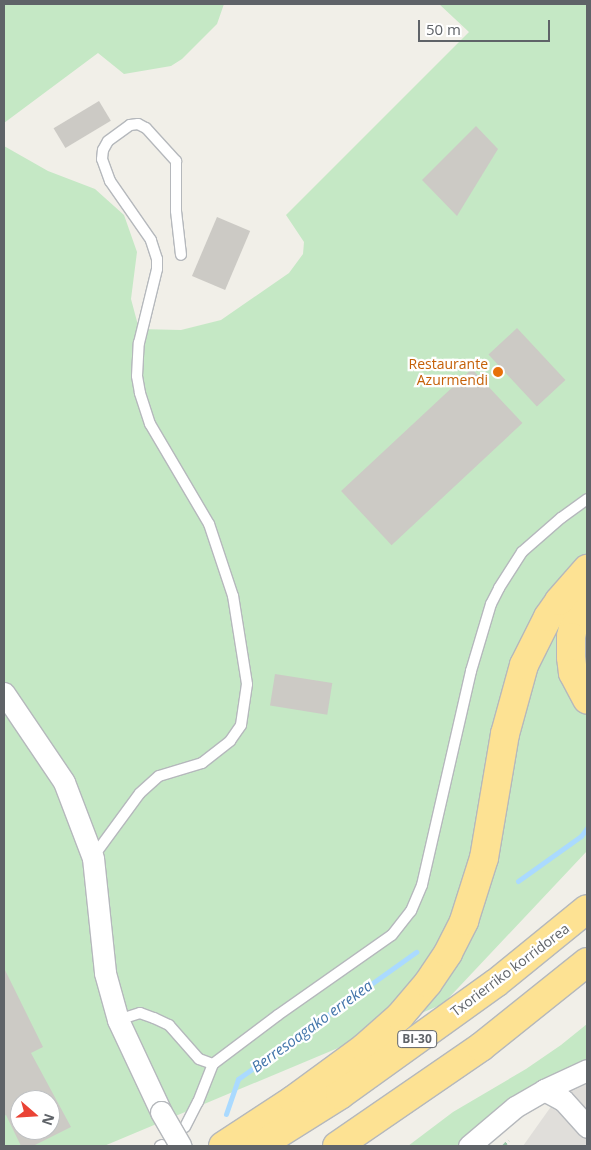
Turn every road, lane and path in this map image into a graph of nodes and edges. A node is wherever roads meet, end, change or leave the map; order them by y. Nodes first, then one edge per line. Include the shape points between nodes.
1 (180, 255) dead end
2 (587, 499) edge
3 (587, 569) edge
4 (587, 592) edge
5 (4, 693) edge
6 (587, 700) edge
7 (93, 858) junction
8 (587, 909) edge
9 (587, 962) edge
10 (118, 1020) junction
11 (213, 1064) junction
12 (587, 1070) edge
13 (544, 1090) junction
14 (587, 1127) edge
15 (172, 1141) edge
16 (223, 1146) edge
17 (259, 1146) edge
18 (337, 1146) edge
19 (469, 1146) edge

1 - 7 lane via 176,162 146,128 130,125 108,141 102,159 110,182 151,240 157,258 138,343 140,393 150,424 209,524 233,596 247,684 241,725 230,741 202,763 159,776 140,793
2 - 11 lane via 522,552 491,604 471,671 422,885 411,912 392,935 278,1014
3 - 16 highway via 559,601 524,665 505,734 484,858 464,921 448,953 400,1016 364,1048
4 - 6 highway via 575,618 571,657 573,673
5 - 7 street via 64,782
7 - 10 street via 105,973
8 - 17 highway, Txorierriko korridorea / BI-30 via 488,988 340,1095
9 - 18 highway via 481,1047
10 - 11 lane via 140,1013 154,1018 169,1025 199,1059
10 - 15 street, bridge
11 - 15 lane via 198,1102
12 - 13 street
13 - 14 street via 563,1100
13 - 19 street via 513,1109

